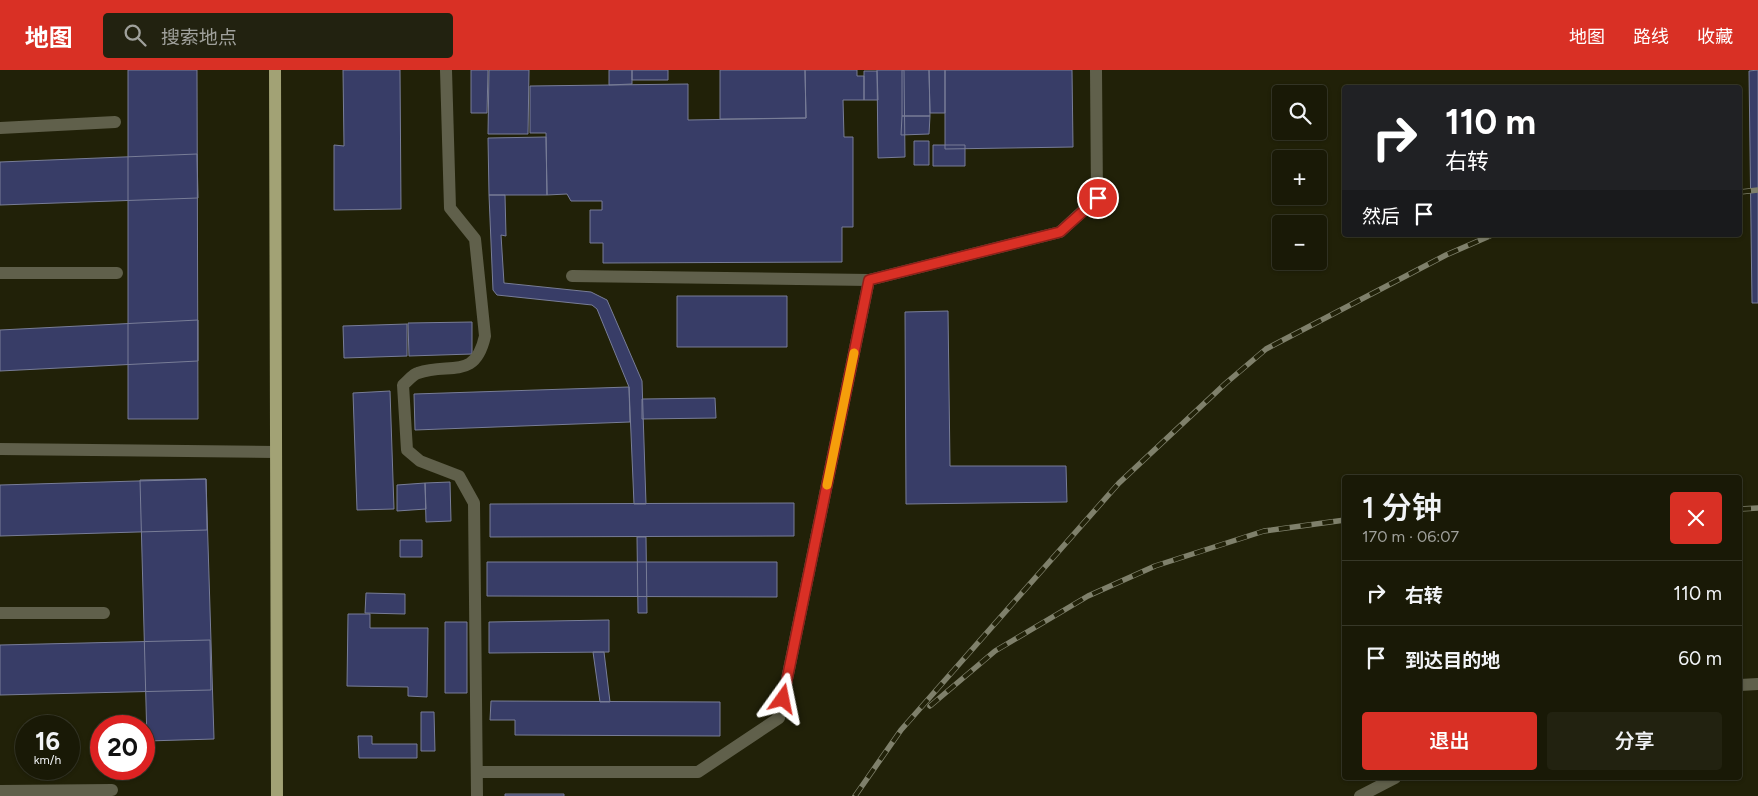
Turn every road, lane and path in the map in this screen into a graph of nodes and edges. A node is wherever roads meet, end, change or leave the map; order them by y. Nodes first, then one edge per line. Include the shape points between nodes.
1 (275, 70) edge
2 (446, 70) edge
3 (1096, 70) edge
4 (114, 122) dead end
5 (0, 128) edge
6 (117, 273) dead end
7 (0, 274) edge
8 (572, 276) dead end
9 (869, 280) junction
10 (0, 449) edge
11 (276, 452) junction
12 (0, 613) edge
13 (104, 613) dead end
14 (1758, 684) edge
15 (1742, 685) edge
16 (477, 772) junction
17 (1391, 780) edge
18 (112, 790) dead end
19 (0, 791) edge
20 (277, 796) edge
21 (478, 796) edge
22 (1360, 796) edge

1 - 11 main road
2 - 16 street via 450,208 475,239 485,336 482,351 471,364 417,373 403,385 408,450 420,461 459,476 474,503
3 - 9 street via 1098,198 1060,232
4 - 5 street
6 - 7 street
8 - 9 street
9 - 16 street via 779,718 698,772
10 - 11 street
11 - 20 main road
12 - 13 street
14 - 15 street
16 - 21 street
17 - 22 street
18 - 19 street

